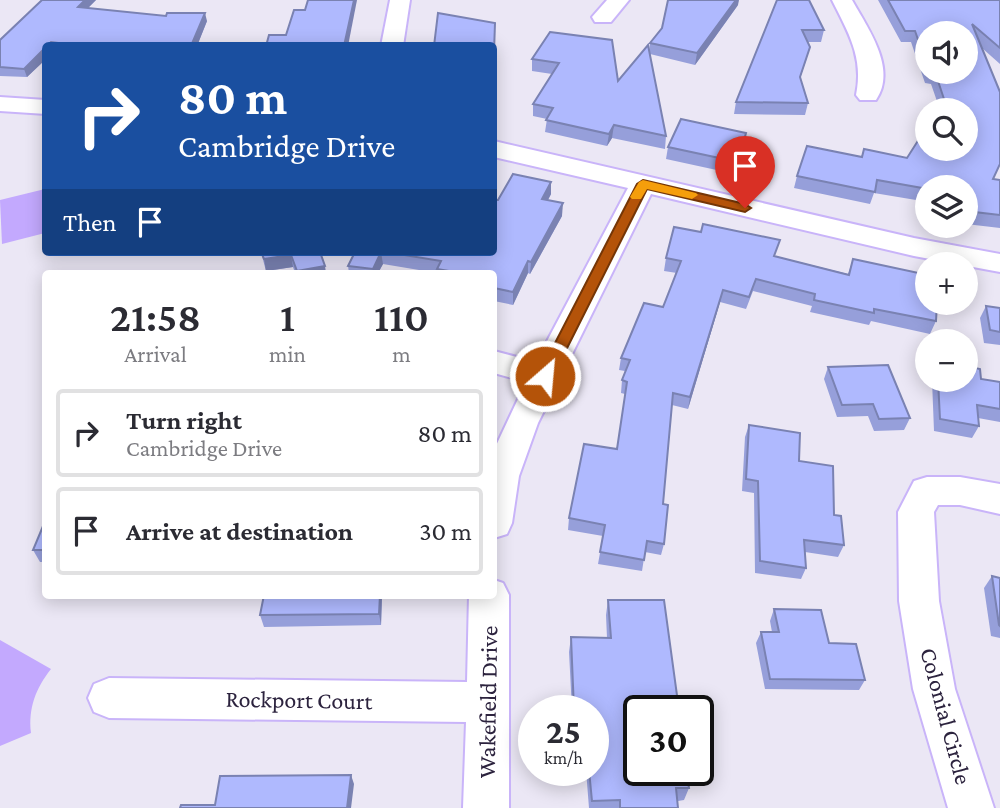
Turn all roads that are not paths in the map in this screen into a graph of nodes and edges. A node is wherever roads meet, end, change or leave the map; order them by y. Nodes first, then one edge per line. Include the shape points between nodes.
1 (400, 0) edge
2 (619, 0) edge
3 (842, 0) edge
4 (604, 17) dead end
5 (393, 42) edge
6 (868, 95) dead end
7 (0, 104) edge
8 (42, 107) edge
9 (497, 150) edge
10 (643, 184) junction
11 (1000, 263) edge
12 (497, 363) edge
13 (545, 376) junction
14 (1000, 499) edge
15 (497, 503) edge
16 (489, 599) edge
17 (109, 698) dead end
18 (488, 702) junction
19 (486, 808) edge
20 (971, 808) edge

1 - 5 street
2 - 4 street
3 - 6 street via 870,57 874,75
7 - 8 street
9 - 10 street
10 - 11 street
10 - 13 street
12 - 13 street
13 - 15 street via 521,423 501,476
14 - 20 street, Colonial Circle via 960,491 927,491 916,512 919,601 934,688
16 - 18 street, Wakefield Drive
17 - 18 street, Rockport Court
18 - 19 street, Wakefield Drive

